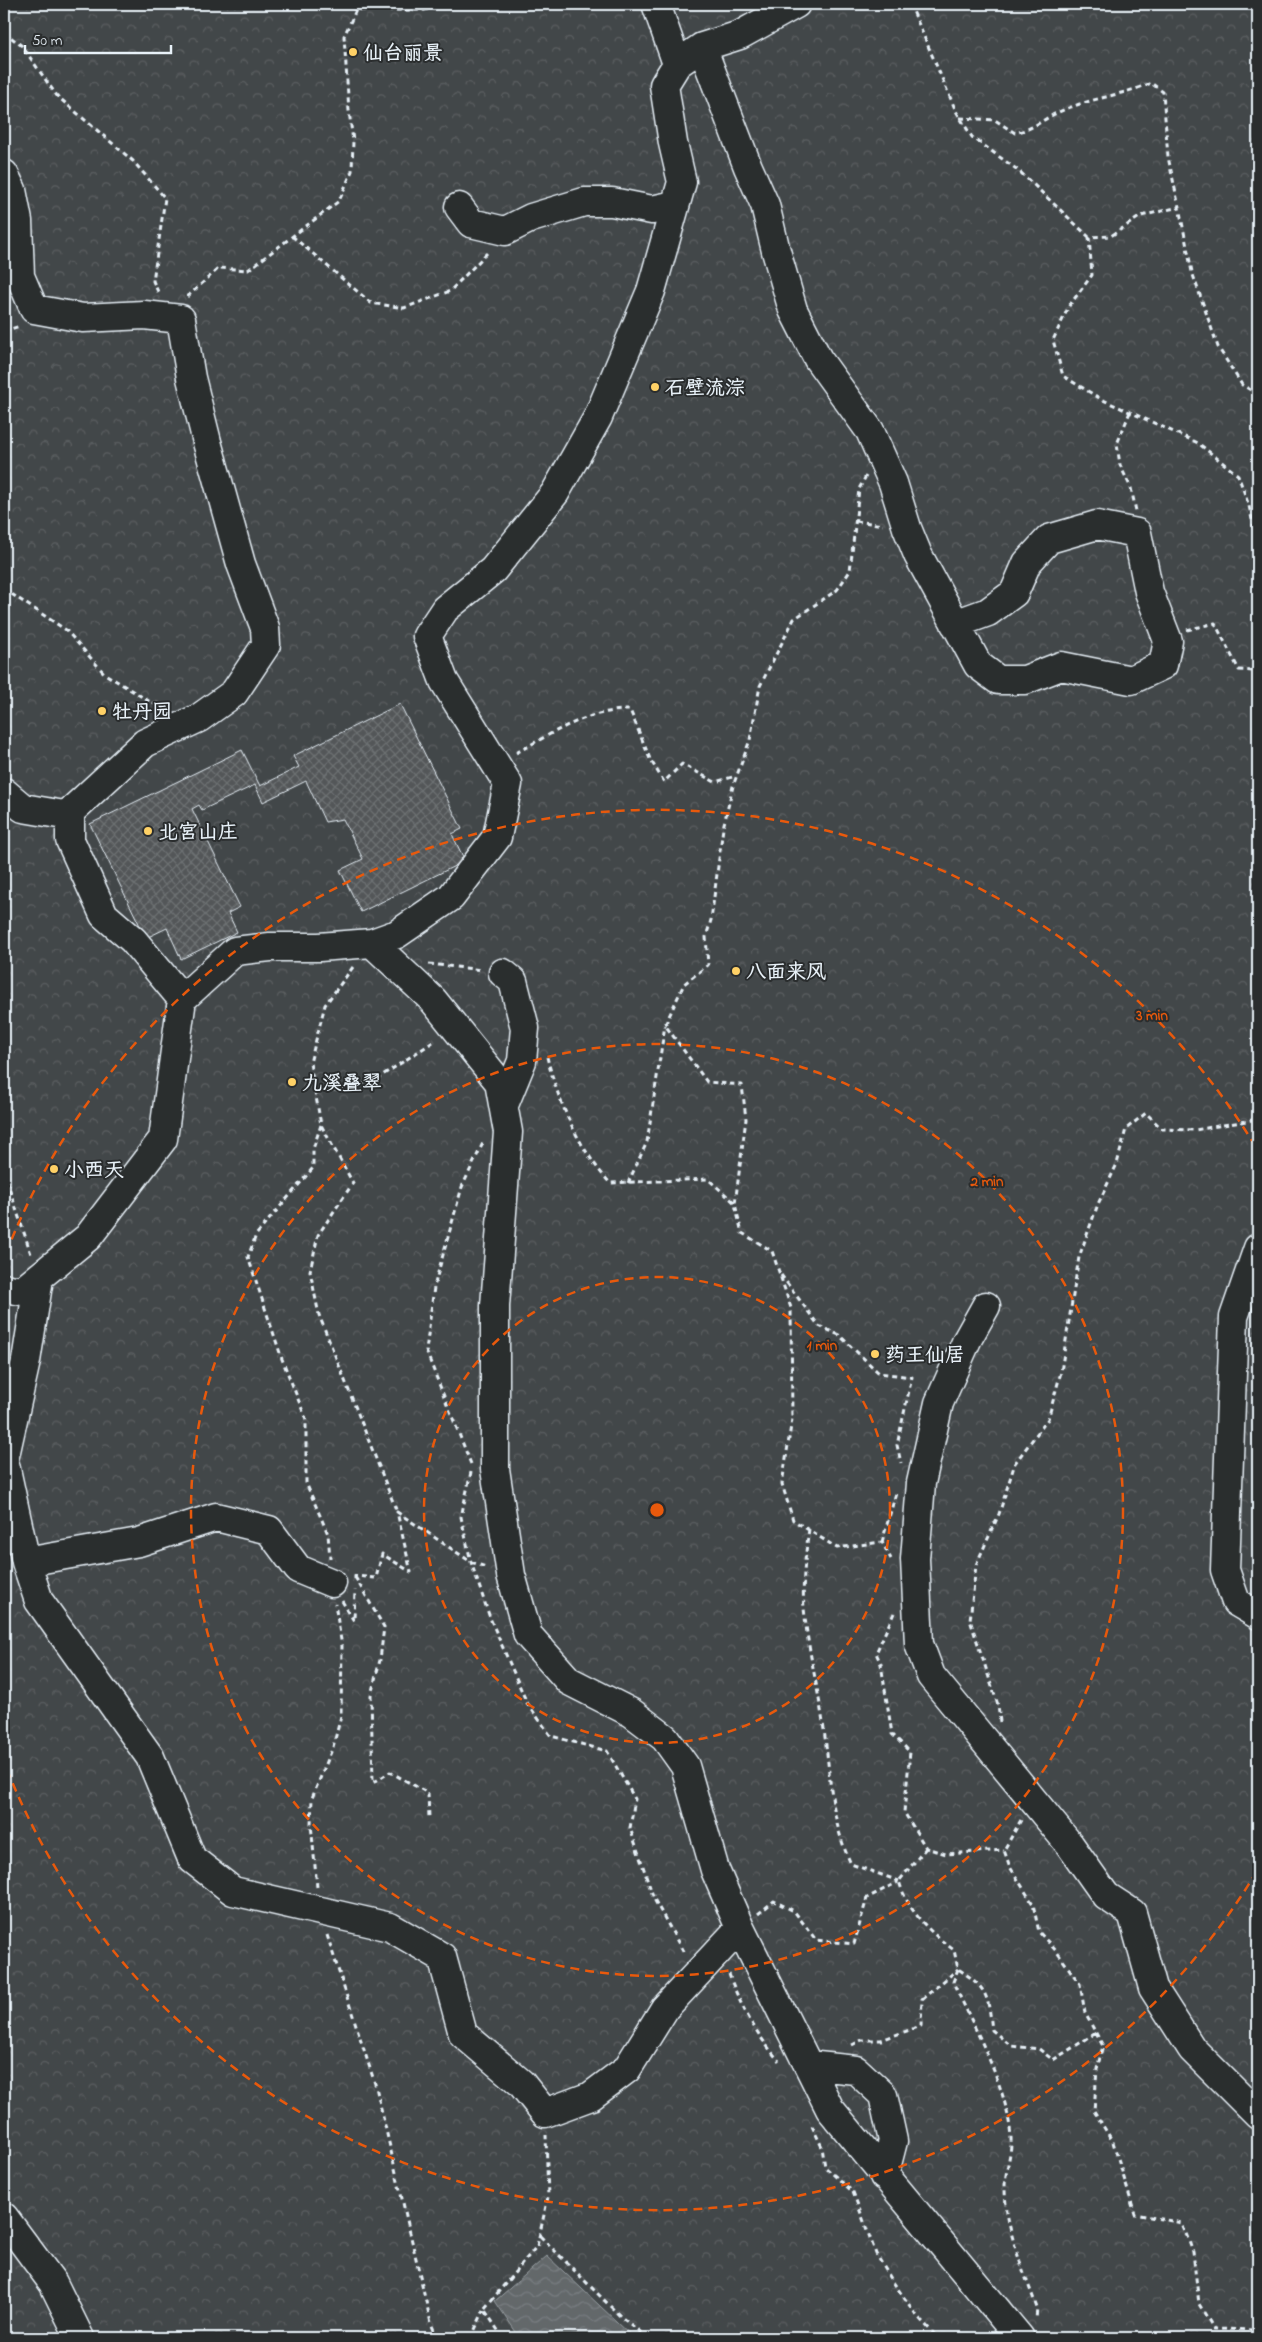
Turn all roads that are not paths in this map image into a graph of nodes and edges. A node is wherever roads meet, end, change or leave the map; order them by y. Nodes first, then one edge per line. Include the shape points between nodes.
1 (656, 4) edge
2 (796, 4) edge
3 (702, 48) junction
4 (677, 64) junction
5 (4, 174) edge
6 (675, 205) junction
7 (459, 207) dead end
8 (956, 624) junction
9 (4, 792) edge
10 (70, 816) junction
11 (372, 943) junction
12 (502, 973) road end
13 (182, 999) junction
14 (504, 1105) junction
15 (1258, 1248) edge
16 (39, 1278) junction
17 (4, 1288) edge
18 (986, 1306) dead end
19 (26, 1562) junction
20 (343, 1580) road end
21 (1258, 1615) edge
22 (740, 1928) junction
23 (808, 2065) junction
24 (1258, 2115) edge
25 (884, 2176) junction
26 (4, 2217) edge
27 (1028, 2331) edge
28 (80, 2338) edge

1 - 4 street
2 - 3 street via 740,34
3 - 4 street
3 - 8 street via 765,205 793,310 818,358 870,431 893,483 918,555
4 - 6 street via 664,85 682,182
5 - 10 street via 12,190 18,221 20,276 34,309 84,318 144,315 181,319 207,442 241,564 265,628 266,645 234,693 199,718 145,743 70,812
6 - 7 street via 652,210 612,202 584,202 531,218 505,231 471,223
6 - 11 street via 651,291 598,417 555,494 493,570 445,609 427,636 444,681 508,784 497,837 451,897 397,934
8 - 8 street via 988,612 1014,593 1027,563 1049,540 1097,525 1137,533 1149,592 1168,641 1163,665 1131,680 1061,666 1025,680 998,680 978,665
9 - 10 street via 23,808
10 - 13 street via 70,840 104,915 133,940
11 - 13 street via 235,951
11 - 14 street via 433,1000 499,1082
12 - 14 street via 513,981 526,1028 522,1060
13 - 16 street via 163,1138 88,1237
14 - 22 street via 508,1132 495,1306 495,1469 511,1575 528,1635 569,1681 632,1713 665,1738 685,1766 715,1870
15 - 21 street via 1234,1317 1225,1570 1236,1602
16 - 17 street via 22,1291
16 - 19 street via 26,1361 4,1460
18 - 24 street via 939,1403 909,1485 919,1644 931,1676 1070,1845 1106,1896 1132,1913 1153,1988 1192,2049
19 - 20 street via 139,1542 216,1517 269,1530 298,1569
19 - 22 street via 39,1601 150,1757 192,1859 233,1891 390,1927 442,1957 463,2034 521,2083 545,2113 591,2096 627,2069 665,2008
22 - 23 street
23 - 25 street via 830,2109
23 - 25 street via 856,2070 883,2095 893,2141
25 - 27 street
26 - 28 street via 53,2283

